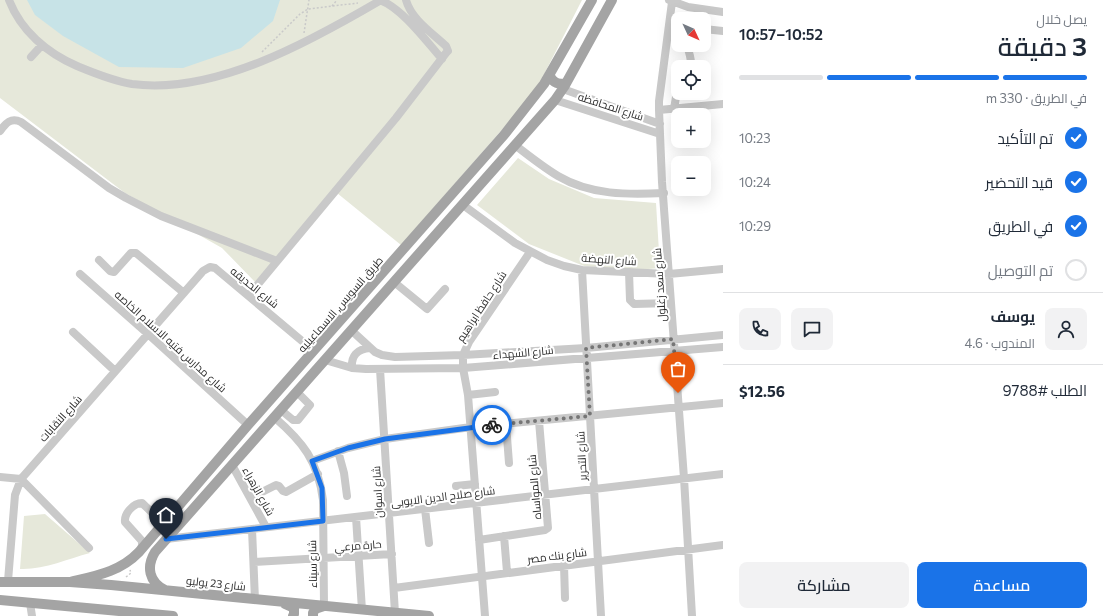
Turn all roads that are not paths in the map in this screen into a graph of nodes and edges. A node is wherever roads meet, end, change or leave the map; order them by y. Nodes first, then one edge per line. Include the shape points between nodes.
1 (9, 0) edge
2 (380, 0) edge
3 (406, 0) edge
4 (592, 0) edge
5 (612, 0) edge
6 (670, 1) edge
7 (689, 4) edge
8 (723, 12) edge
9 (407, 14) junction
10 (669, 28) joint
11 (428, 29) junction
12 (711, 30) edge
13 (723, 31) edge
14 (421, 36) junction
15 (42, 45) junction
16 (31, 57) dead end
17 (442, 59) junction
18 (550, 76) junction
19 (567, 88) junction
20 (538, 92) junction
21 (554, 101) junction
22 (566, 103) junction
23 (723, 104) edge
24 (684, 108) edge
25 (671, 109) edge
26 (659, 110) junction
27 (660, 124) junction
28 (0, 131) edge
29 (660, 134) junction
30 (516, 145) junction
31 (664, 193) junction
32 (463, 205) junction
33 (530, 252) junction
34 (99, 260) dead end
35 (277, 261) junction
36 (723, 269) edge
37 (582, 270) junction
38 (629, 272) junction
39 (80, 274) dead end
40 (669, 274) junction
41 (394, 282) junction
42 (445, 289) dead end
43 (184, 293) junction
44 (248, 295) junction
45 (671, 303) junction
46 (351, 330) junction
47 (73, 332) dead end
48 (148, 334) junction
49 (723, 335) edge
50 (673, 339) junction
51 (723, 347) edge
52 (370, 348) junction
53 (586, 348) junction
54 (674, 350) junction
55 (314, 351) junction
56 (463, 355) junction
57 (587, 358) junction
58 (325, 360) junction
59 (352, 368) junction
60 (464, 368) junction
61 (380, 369) junction
62 (115, 371) junction
63 (297, 392) junction
64 (495, 392) dead end
65 (468, 395) junction
66 (723, 403) edge
67 (679, 407) junction
68 (278, 413) junction
69 (590, 416) junction
70 (539, 421) junction
71 (506, 424) junction
72 (248, 425) junction
73 (471, 428) junction
74 (385, 439) junction
75 (338, 451) junction
76 (312, 461) junction
77 (509, 463) dead end
78 (232, 465) junction
79 (318, 474) junction
80 (723, 474) edge
81 (0, 477) edge
82 (684, 478) junction
83 (21, 479) junction
84 (475, 484) junction
85 (456, 486) dead end
86 (594, 489) junction
87 (545, 495) junction
88 (347, 496) dead end
89 (250, 498) junction
90 (476, 503) junction
91 (425, 509) junction
92 (389, 513) junction
93 (356, 517) junction
94 (323, 521) junction
95 (164, 524) junction
96 (266, 527) junction
97 (252, 529) junction
98 (504, 536) junction
99 (166, 539) junction
100 (479, 540) junction
101 (429, 543) dead end
102 (723, 545) edge
103 (89, 548) dead end
104 (688, 549) junction
105 (139, 552) junction
106 (392, 554) junction
107 (358, 556) junction
108 (323, 558) junction
109 (151, 559) junction
110 (598, 561) junction
111 (254, 562) junction
112 (564, 565) junction
113 (507, 572) junction
114 (482, 576) junction
115 (4, 582) edge
116 (70, 582) junction
117 (394, 588) junction
118 (165, 590) junction
119 (565, 598) dead end
120 (0, 600) edge
121 (255, 600) junction
122 (282, 602) junction
123 (30, 603) junction
124 (324, 606) junction
125 (362, 610) junction
126 (395, 613) junction
127 (112, 614) edge
128 (32, 616) edge
129 (173, 616) edge
130 (293, 616) edge
131 (313, 616) edge
132 (430, 616) edge
133 (485, 616) edge
134 (601, 616) edge
135 (692, 616) edge

1 - 15 street via 20,22
2 - 9 street
2 - 15 street via 302,43 251,65 226,74 180,84 131,84 107,78 73,64
3 - 9 street
4 - 18 main road, طريق السويس, الاسماعيليه
5 - 19 main road
6 - 7 street
6 - 10 street, شارع سعد زغلول
7 - 8 street
9 - 11 street
9 - 14 street
10 - 26 street, شارع سعد زغلول
11 - 14 street
11 - 17 street via 447,48
12 - 13 street
14 - 17 street
15 - 16 street
17 - 35 street
18 - 19 main road via 554,82
18 - 20 main road, طريق السويس, الاسماعيليه
19 - 21 main road
19 - 22 street
19 - 27 street
20 - 21 main road via 546,94
20 - 55 main road, طريق السويس, الاسماعيليه via 504,135
21 - 22 street, شارع المحافظه
21 - 30 main road
22 - 29 street, شارع المحافظه
23 - 24 street
25 - 26 street
26 - 27 street, شارع سعد زغلول
27 - 29 street, شارع سعد زغلول
28 - 35 street via 7,122 17,120 126,198 162,216
29 - 31 street, شارع سعد زغلول
30 - 31 street via 549,170 577,185 632,195
30 - 32 main road
31 - 40 street, شارع سعد زغلول
32 - 33 street, شارع النهضة
32 - 41 main road
33 - 37 street, شارع النهضة via 552,262
33 - 56 street, شارع حافظ ابراهيم via 468,342
34 - 43 street via 114,272 131,253 136,253
35 - 44 street
36 - 40 street, شارع النهضة
37 - 38 street, شارع النهضة
37 - 53 street, شارع التحرير
38 - 40 street, شارع النهضة
38 - 45 street via 630,300 634,304
39 - 48 street, شارع مدارس فتيه الاسلام الخاصه
40 - 45 street, شارع سعد زغلول
41 - 42 street via 427,308
41 - 46 main road
43 - 44 street, شارع الحديقه via 203,271 210,267 215,268
43 - 48 street, شارع النقابات
44 - 55 street, شارع الحديقه
45 - 50 street, شارع سعد زغلول
46 - 52 street, شارع الشهداء
46 - 58 main road
47 - 62 street
48 - 62 street, شارع النقابات
48 - 72 street, شارع مدارس فتيه الاسلام الخاصه
49 - 50 street, شارع الشهداء
50 - 53 street, شارع الشهداء
50 - 54 street, شارع سعد زغلول
51 - 54 street, شارع الشهداء
52 - 56 street, شارع الشهداء via 382,355 395,358
52 - 59 street via 358,351 351,362
53 - 56 street, شارع الشهداء
53 - 57 street, شارع التحرير
54 - 57 street, شارع الشهداء
54 - 67 street, شارع سعد زغلول
55 - 72 main road, طريق السويس, الاسماعيليه
56 - 60 street, شارع حافظ ابراهيم
57 - 60 street, شارع الشهداء
57 - 69 street, شارع التحرير
58 - 59 street, شارع الشهداء
58 - 63 main road
59 - 61 street, شارع الشهداء
60 - 61 street, شارع الشهداء
60 - 65 street, شارع حافظ ابراهيم
61 - 74 street, شارع اسوان
62 - 83 street, شارع النقابات
63 - 68 main road
63 - 68 street via 310,405 298,420
64 - 65 street
65 - 73 street, شارع حافظ ابراهيم
66 - 67 street
67 - 69 street
67 - 82 street, شارع سعد زغلول
68 - 76 street, شارع سيناء
68 - 78 main road
69 - 70 street
69 - 86 street, شارع التحرير
70 - 71 street
70 - 87 street, شارع المواساه
71 - 73 street
71 - 77 street
72 - 95 main road, طريق السويس, الاسماعيليه
73 - 74 street
73 - 84 street, شارع حافظ ابراهيم
74 - 75 street
74 - 92 street, شارع اسوان
75 - 76 street
75 - 88 street
76 - 79 street, شارع سيناء
78 - 89 street, شارع الزهراء
78 - 99 main road
79 - 89 street via 286,492 276,485
79 - 94 street, شارع سيناء via 323,500
80 - 82 street, شارع صلاح الدين الايوبى
81 - 83 street
82 - 86 street, شارع صلاح الدين الايوبى
82 - 104 street, شارع سعد زغلول
83 - 103 street
83 - 115 street, شارع النقابات via 16,495
84 - 85 street
84 - 90 street, شارع حافظ ابراهيم
86 - 87 street, شارع صلاح الدين الايوبى
86 - 110 street, شارع التحرير
87 - 90 street, شارع صلاح الدين الايوبى
87 - 98 street, شارع المواساه via 547,529
89 - 96 street, شارع الزهراء
90 - 91 street, شارع صلاح الدين الايوبى
90 - 100 street, شارع حافظ ابراهيم
91 - 92 street, شارع صلاح الدين الايوبى
91 - 101 street
92 - 93 street, شارع صلاح الدين الايوبى
92 - 106 street, شارع اسوان
93 - 94 street, شارع صلاح الدين الايوبى
93 - 107 street
94 - 96 street, شارع صلاح الدين الايوبى
94 - 108 street, شارع سيناء
95 - 105 main road, طريق السويس, الاسماعيليه
95 - 105 street via 142,503 137,504 125,516 125,522 142,541
96 - 97 street, شارع صلاح الدين الايوبى
97 - 99 street, شارع صلاح الدين الايوبى
97 - 111 street
98 - 100 street, شارع المواساه
98 - 113 street
99 - 109 main road
100 - 114 street, شارع حافظ ابراهيم
102 - 104 street, شارع بنك مصر
104 - 110 street, شارع بنك مصر
104 - 135 street, شارع سعد زغلول
105 - 109 main road via 145,559
105 - 116 main road, طريق السويس, الاسماعيليه via 126,564 102,575
106 - 107 street, حارة مرعي
106 - 117 street, شارع اسوان
107 - 108 street, حارة مرعي
107 - 125 street
108 - 111 street, حارة مرعي
108 - 124 street, شارع سيناء
109 - 118 main road via 151,577
110 - 112 street, شارع بنك مصر
110 - 134 street, شارع التحرير
111 - 121 street
112 - 113 street, شارع بنك مصر
112 - 119 street
113 - 114 street, شارع بنك مصر
114 - 117 street, شارع بنك مصر
114 - 133 street, شارع حافظ ابراهيم
115 - 116 main road, شارع 23 يوليو
116 - 118 main road, شارع 23 يوليو
117 - 126 street, شارع اسوان
118 - 121 main road, شارع 23 يوليو
120 - 123 main road
121 - 122 main road, شارع 23 يوليو
122 - 124 main road, شارع 23 يوليو
122 - 130 main road via 294,608
123 - 127 main road
123 - 128 street
124 - 125 main road, شارع 23 يوليو
124 - 131 main road via 313,611
125 - 126 main road, شارع 23 يوليو
126 - 132 main road, شارع 23 يوليو
127 - 129 main road

